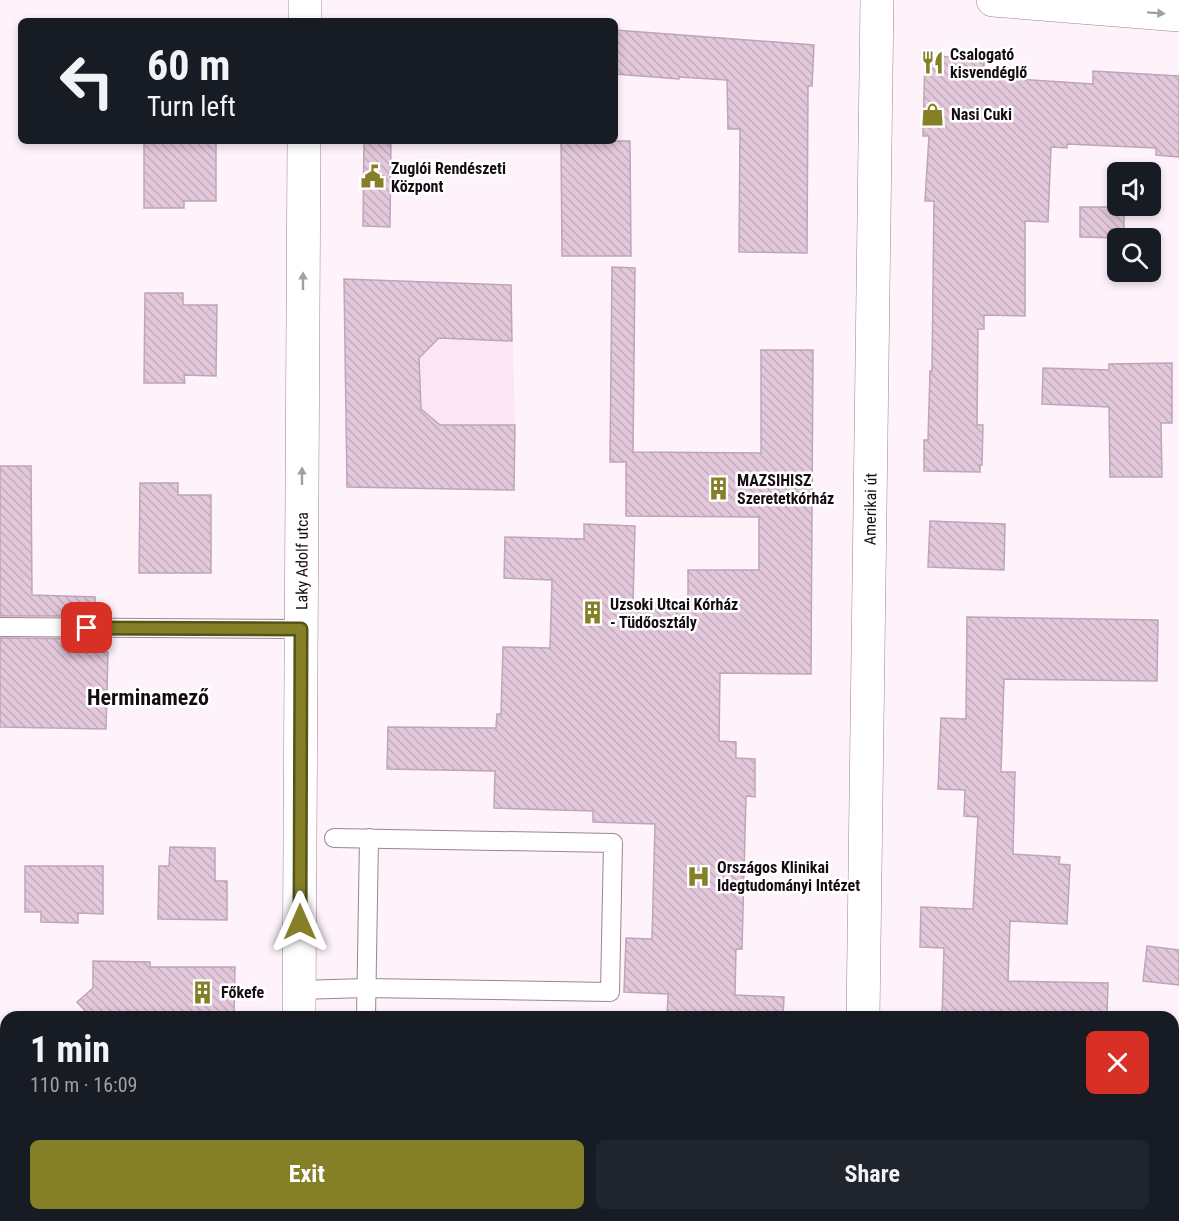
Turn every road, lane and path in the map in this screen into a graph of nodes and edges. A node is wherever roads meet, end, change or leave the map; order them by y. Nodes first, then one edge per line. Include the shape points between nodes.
1 (305, 0) edge
2 (877, 0) edge
3 (993, 0) edge
4 (1179, 15) edge
5 (305, 18) edge
6 (304, 144) edge
7 (0, 627) edge
8 (301, 629) junction
9 (334, 838) dead end
10 (369, 838) junction
11 (366, 988) junction
12 (300, 1003) edge
13 (366, 1011) edge
14 (862, 1011) edge

1 - 5 street
2 - 14 street, Amerikai út
3 -> 4 street
8 -> 6 street, Laky Adolf utca
7 - 8 lane
8 - 12 street, Laky Adolf utca
9 - 10 lane
10 - 11 lane
10 - 11 lane via 613,843 611,969 610,992
11 - 12 lane
11 - 13 lane

